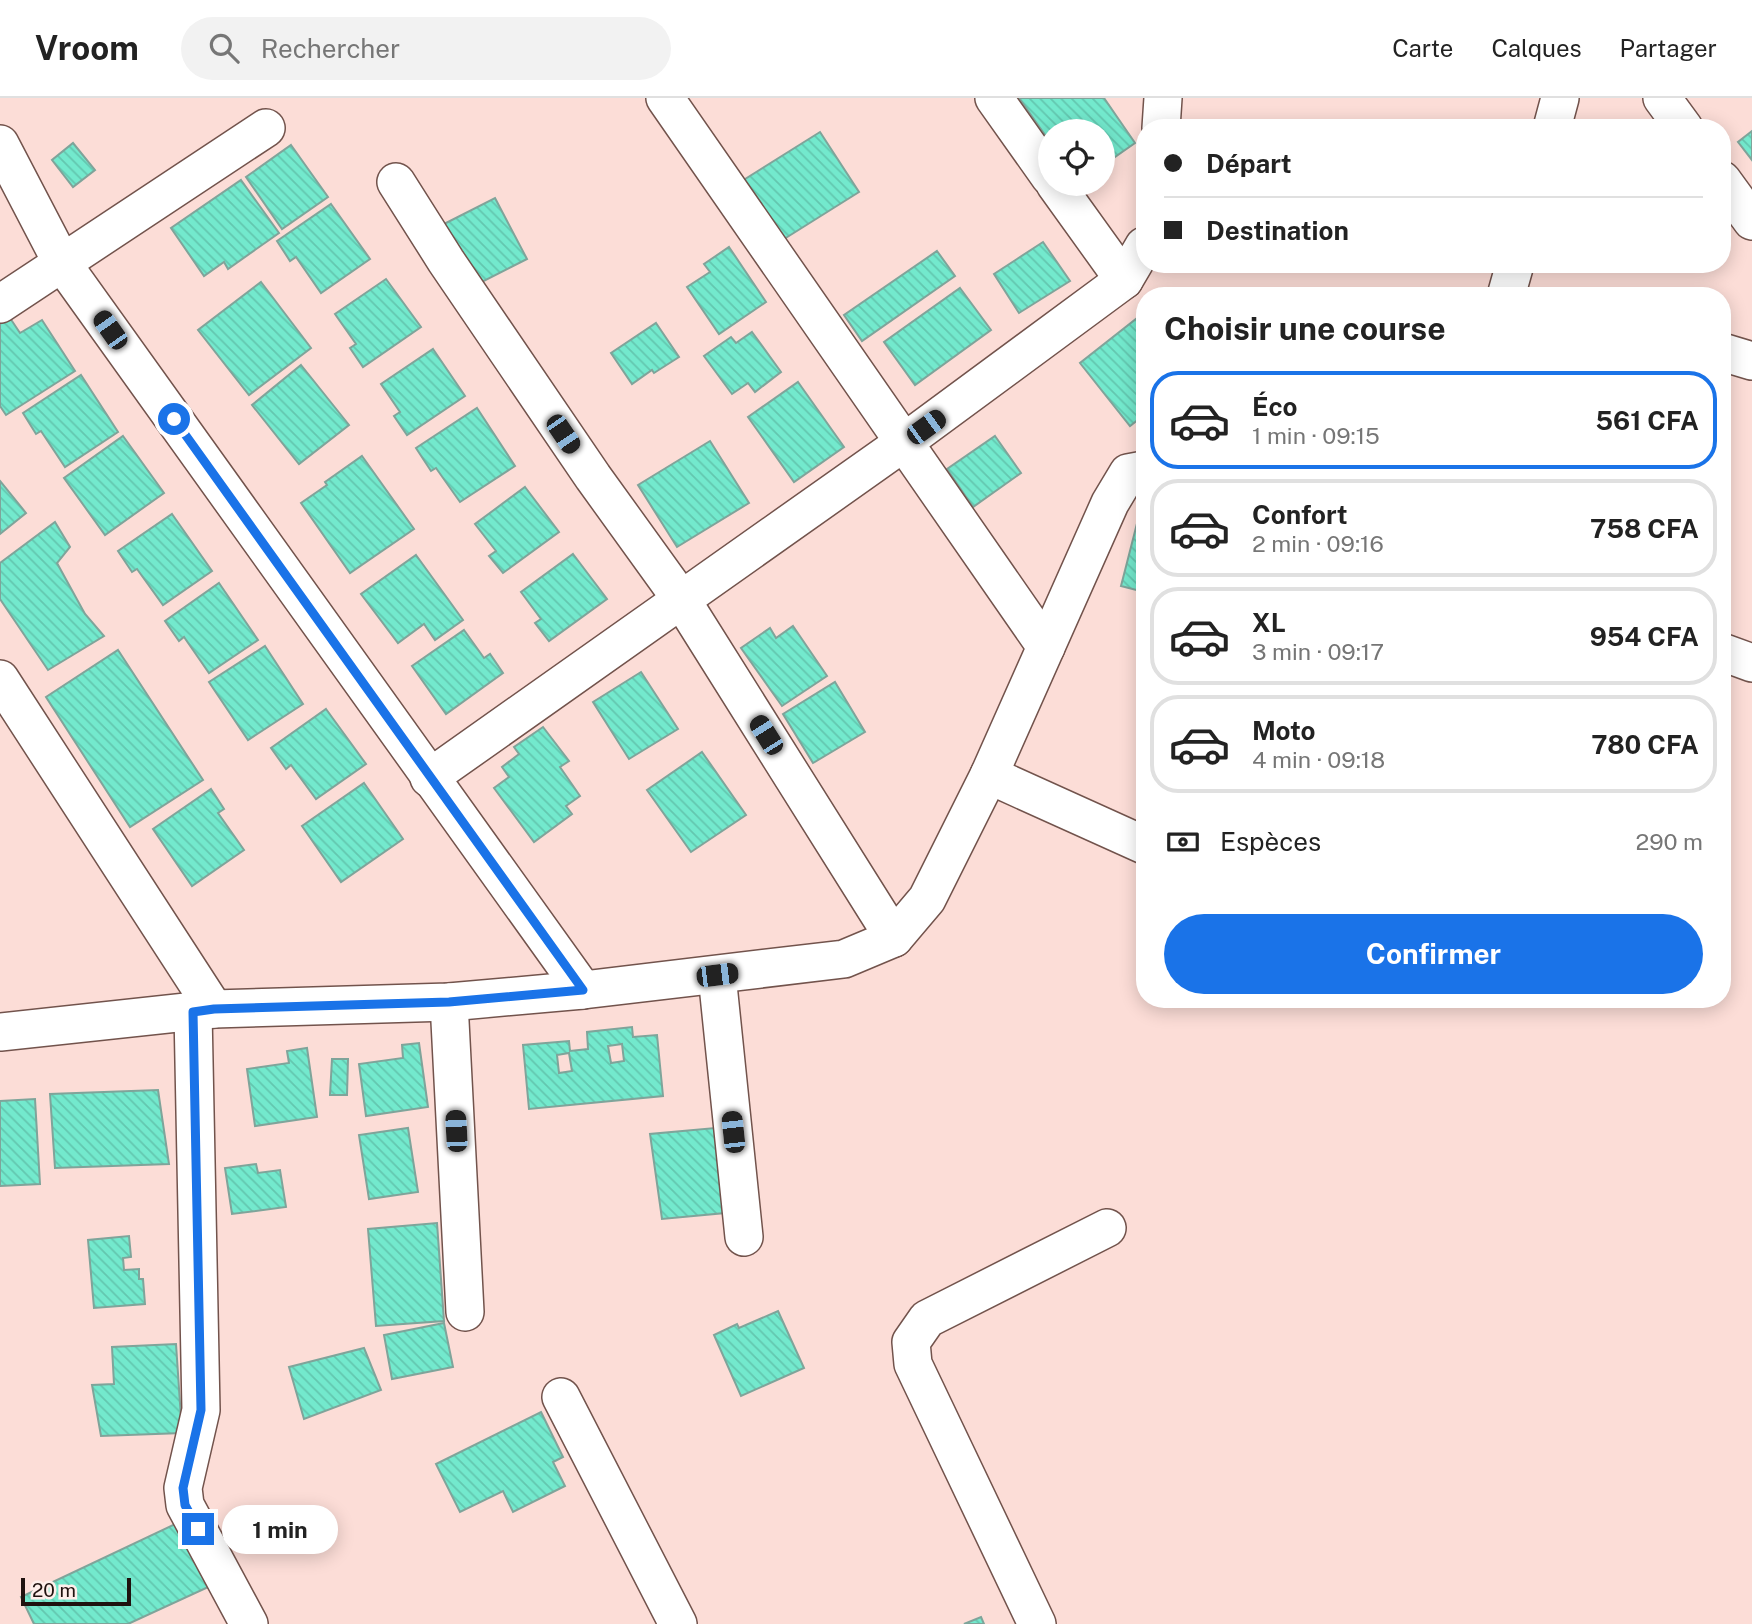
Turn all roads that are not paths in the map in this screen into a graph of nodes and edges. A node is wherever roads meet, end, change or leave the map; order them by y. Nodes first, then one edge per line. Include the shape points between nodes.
1 (665, 98) edge
2 (994, 98) edge
3 (1163, 98) edge
4 (1560, 98) edge
5 (1662, 98) edge
6 (1162, 119) edge
7 (1554, 119) edge
8 (1677, 119) edge
9 (266, 128) dead end
10 (0, 144) edge
11 (1038, 160) edge
12 (396, 182) dead end
13 (1731, 192) edge
14 (1064, 196) edge
15 (1752, 221) edge
16 (1136, 260) edge
17 (62, 262) junction
18 (1124, 280) junction
19 (0, 304) edge
20 (1731, 355) edge
21 (1752, 361) edge
22 (904, 443) junction
23 (1136, 472) edge
24 (681, 599) junction
25 (1046, 647) junction
26 (1731, 655) edge
27 (1752, 663) edge
28 (0, 679) edge
29 (989, 775) junction
30 (429, 778) junction
31 (1136, 841) edge
32 (894, 938) junction
33 (717, 975) junction
34 (583, 990) junction
35 (449, 1002) junction
36 (203, 1010) junction
37 (0, 1032) edge
38 (1107, 1228) dead end
39 (744, 1237) dead end
40 (465, 1312) dead end
41 (561, 1397) dead end
42 (249, 1624) edge
43 (678, 1624) edge
44 (1037, 1624) edge

1 - 22 street
2 - 11 street
3 - 6 street
4 - 7 street
5 - 8 street
9 - 17 street
10 - 17 street
12 - 24 street via 593,477
13 - 15 street
14 - 18 street
16 - 18 street
17 - 19 street
17 - 30 street
18 - 22 street
20 - 21 street
22 - 24 street
22 - 25 street
23 - 25 street via 1128,473 1110,503
24 - 30 street
24 - 32 street
25 - 29 street
26 - 27 street
28 - 36 street
29 - 31 street
29 - 32 street via 927,899
30 - 34 street
32 - 33 street via 844,960
33 - 34 street
33 - 39 street
34 - 35 street
35 - 36 street
35 - 40 street
36 - 37 street
36 - 42 street via 201,1410 183,1488 185,1505
38 - 44 street via 928,1319 911,1342 913,1364
41 - 43 street

